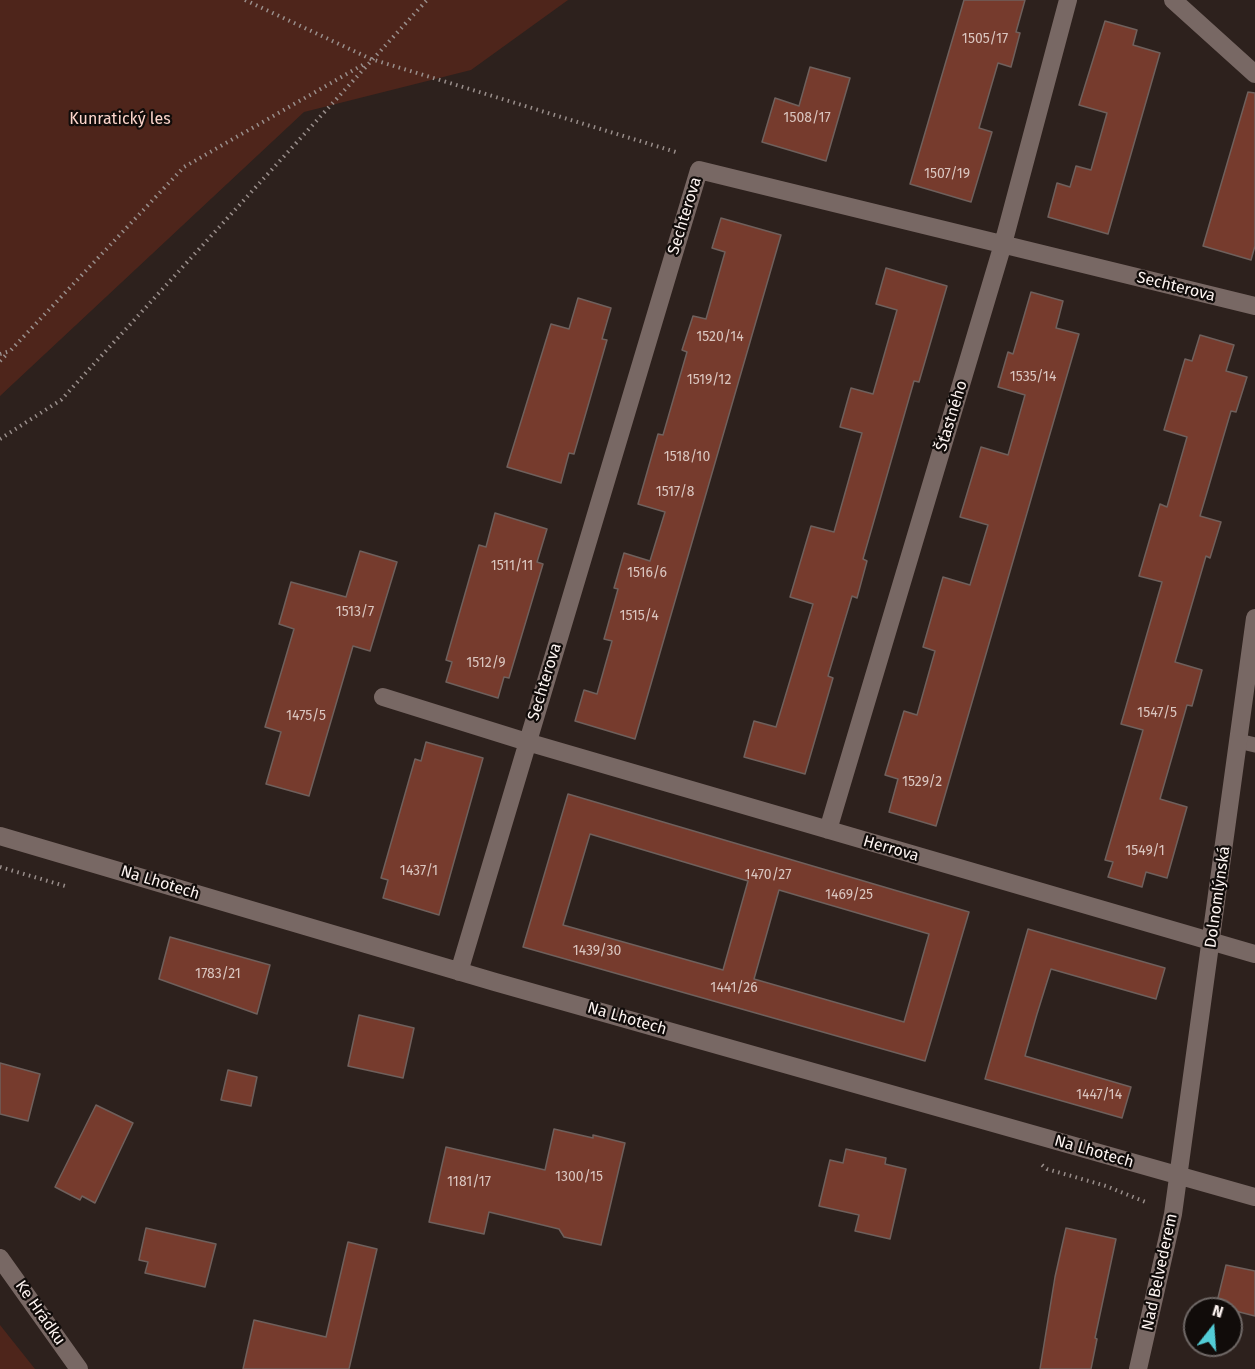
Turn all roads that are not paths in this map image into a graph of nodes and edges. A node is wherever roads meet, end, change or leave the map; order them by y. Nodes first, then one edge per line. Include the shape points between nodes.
1 (1068, 0) edge
2 (1173, 0) edge
3 (1255, 74) edge
4 (1003, 244) junction
5 (1255, 306) edge
6 (1255, 618) edge
7 (384, 697) dead end
8 (527, 742) junction
9 (1247, 743) edge
10 (828, 830) junction
11 (0, 836) edge
12 (1211, 943) junction
13 (1255, 954) edge
14 (459, 972) junction
15 (1178, 1175) junction
16 (1255, 1197) edge
17 (0, 1258) edge
18 (79, 1369) edge
19 (1138, 1369) edge

1 - 4 street, Šťastného
2 - 3 street
4 - 5 street, Sechterova
4 - 8 street, Sechterova via 699,170
4 - 10 street, Šťastného
6 - 9 street, Dolnomlýnská
7 - 8 street, Sechterova
8 - 10 street, Herrova
8 - 14 street, Sechterova
9 - 12 street, Dolnomlýnská
10 - 12 street, Herrova
11 - 14 street, Na Lhotech
12 - 13 street, Herrova
12 - 15 street, Dolnomlýnská
14 - 15 street, Na Lhotech
15 - 16 street, Na Lhotech
15 - 19 street, Nad Belvederem
17 - 18 street, Ke Hrádku

